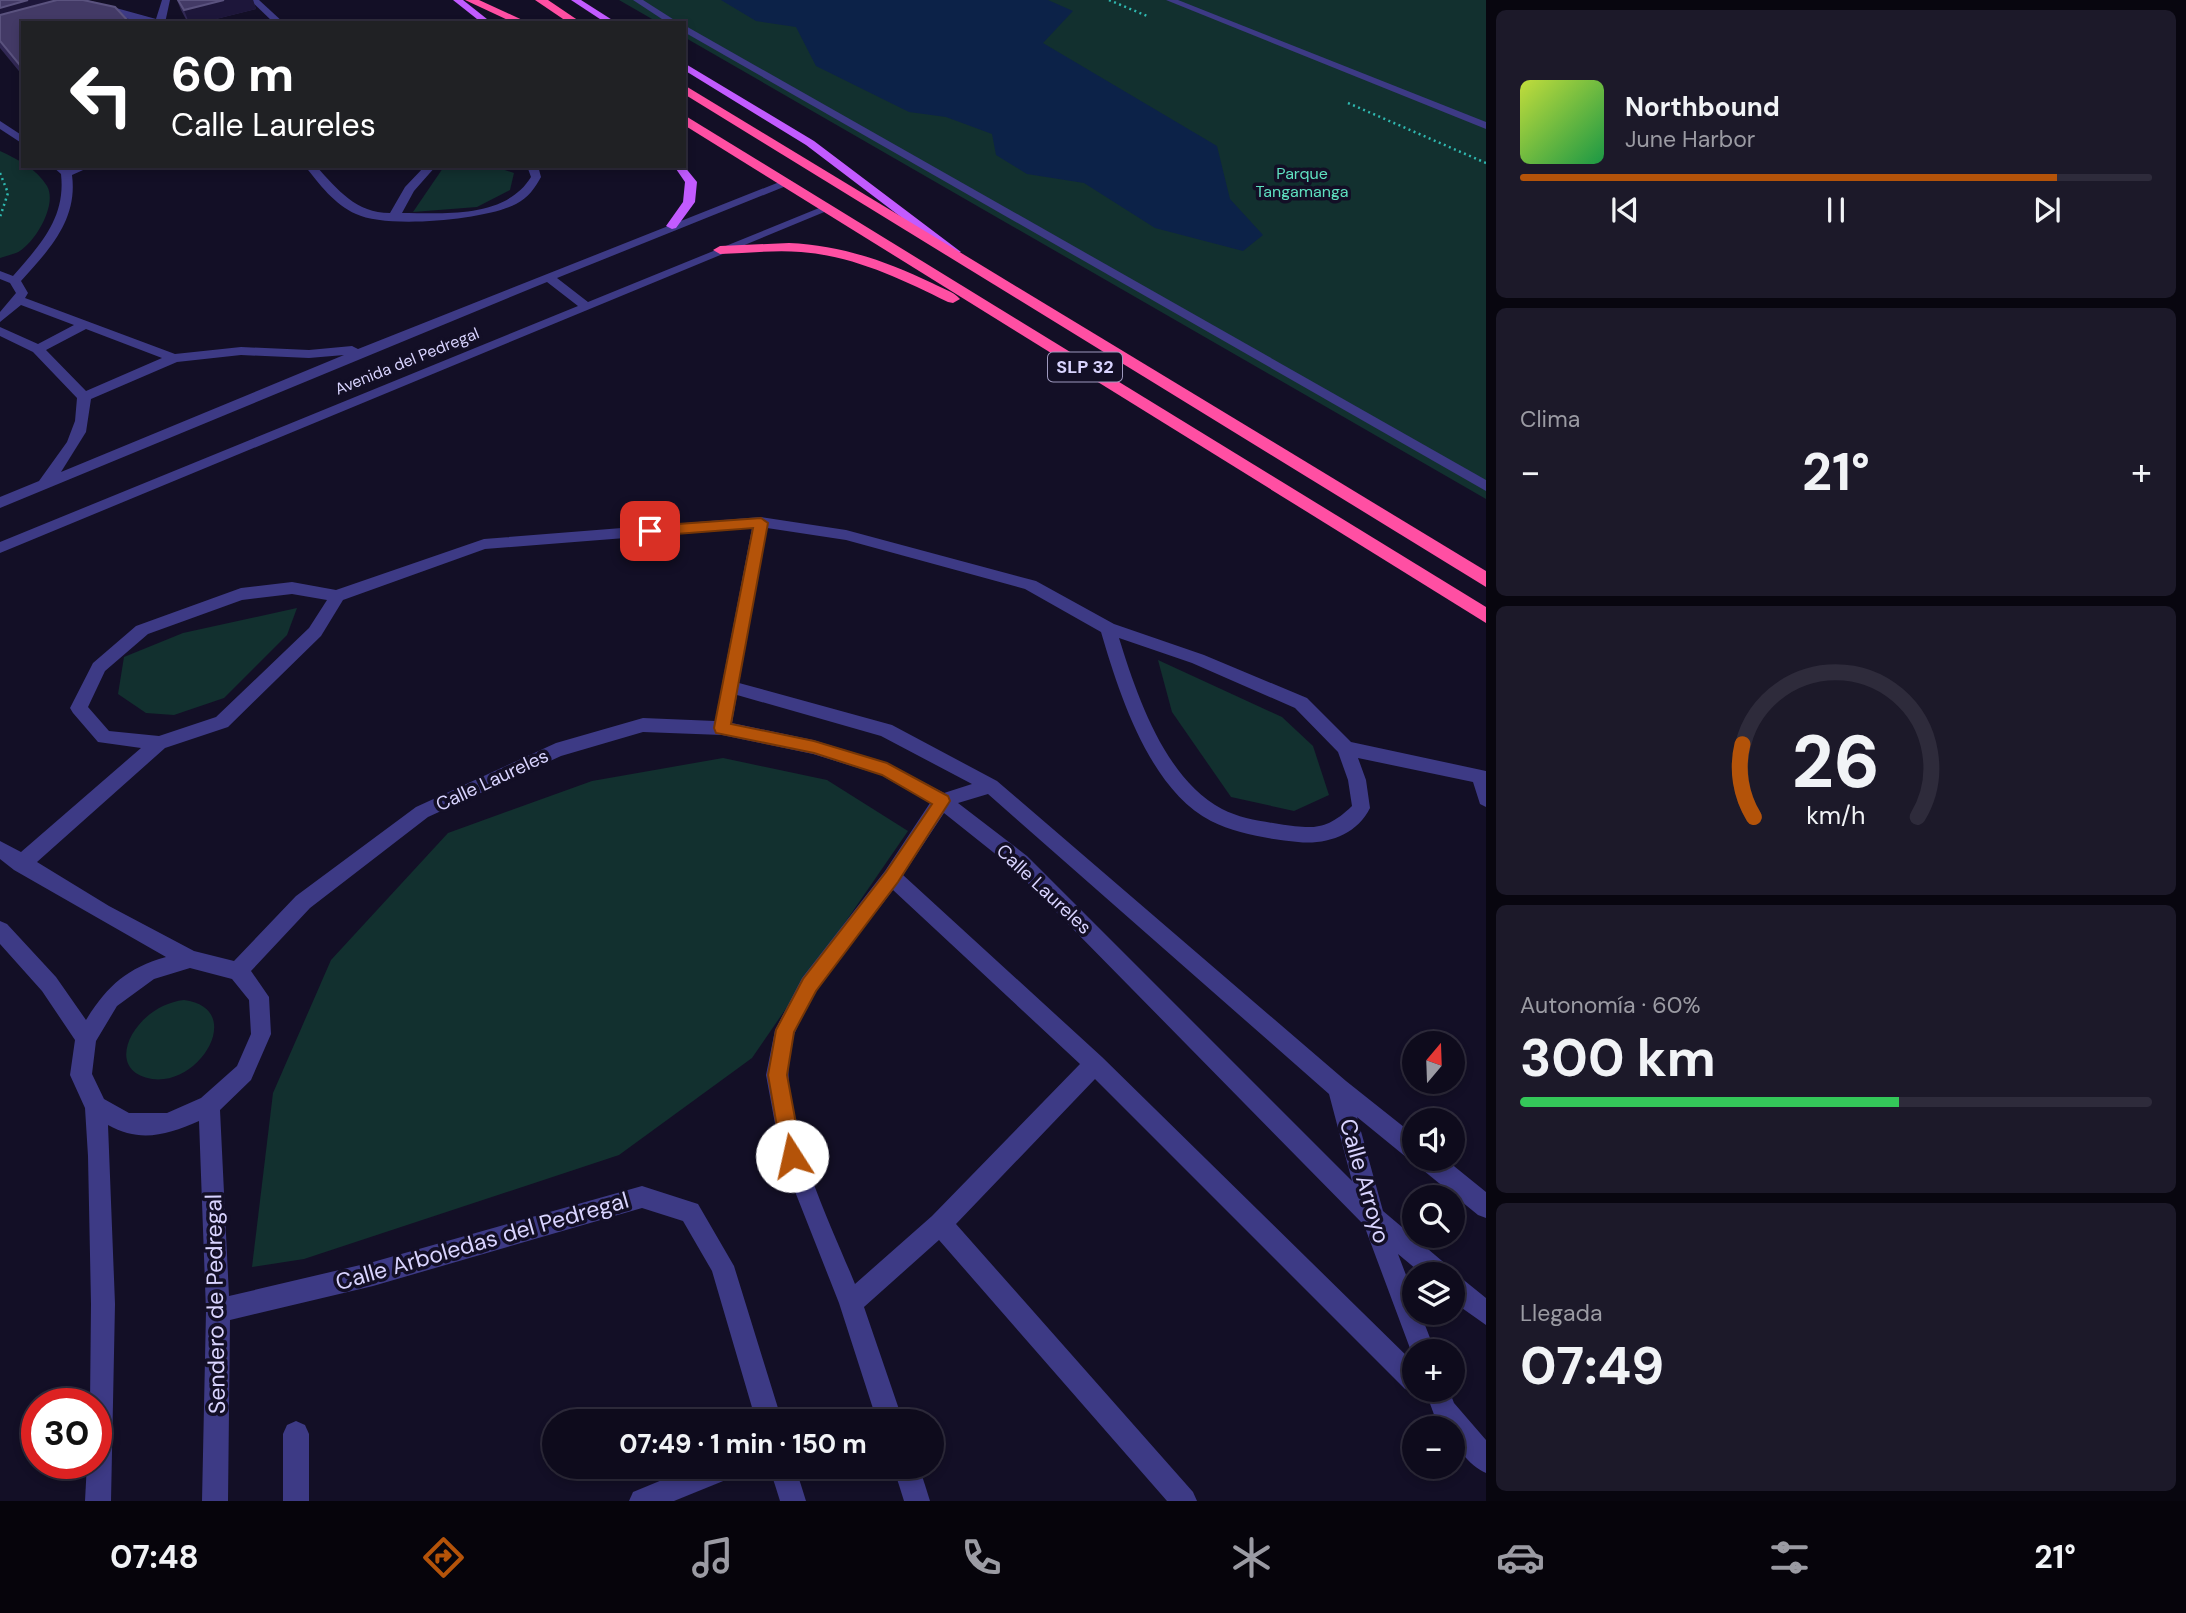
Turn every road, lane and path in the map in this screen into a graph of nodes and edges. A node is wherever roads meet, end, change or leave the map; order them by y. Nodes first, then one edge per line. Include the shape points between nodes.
1 (81, 0) edge
2 (166, 0) edge
3 (254, 0) edge
4 (457, 0) edge
5 (470, 0) edge
6 (493, 0) edge
7 (540, 0) edge
8 (575, 0) edge
9 (637, 0) edge
10 (1170, 0) edge
11 (152, 21) edge
12 (161, 21) edge
13 (278, 21) edge
14 (485, 21) edge
15 (519, 21) edge
16 (527, 21) edge
17 (574, 21) edge
18 (610, 21) edge
19 (672, 21) edge
20 (686, 29) edge
21 (686, 67) edge
22 (686, 90) edge
23 (686, 120) edge
24 (0, 124) edge
25 (1486, 126) edge
26 (21, 140) edge
27 (312, 168) edge
28 (429, 168) edge
29 (533, 168) edge
30 (680, 168) edge
31 (62, 170) edge
32 (0, 173) edge
33 (787, 182) junction
34 (828, 208) junction
35 (394, 216) junction
36 (0, 217) edge
37 (672, 226) junction
38 (720, 250) junction
39 (0, 275) edge
40 (551, 279) junction
41 (991, 279) junction
42 (15, 281) junction
43 (19, 300) junction
44 (585, 306) junction
45 (0, 317) edge
46 (86, 324) junction
47 (0, 331) edge
48 (1040, 339) junction
49 (38, 349) junction
50 (369, 349) junction
51 (174, 358) junction
52 (84, 397) junction
53 (42, 485) junction
54 (1486, 486) edge
55 (0, 503) edge
56 (761, 523) junction
57 (0, 548) edge
58 (1486, 580) edge
59 (337, 596) junction
60 (1486, 616) edge
61 (1108, 628) junction
62 (730, 687) junction
63 (722, 728) junction
64 (159, 743) junction
65 (1346, 748) junction
66 (991, 786) junction
67 (1486, 799) edge
68 (942, 801) junction
69 (0, 849) edge
70 (21, 864) junction
71 (892, 877) junction
72 (0, 930) edge
73 (190, 959) junction
74 (239, 971) junction
75 (86, 1038) junction
76 (1095, 1064) junction
77 (1338, 1088) junction
78 (209, 1106) junction
79 (96, 1107) junction
80 (1402, 1139) edge
81 (1442, 1171) edge
82 (1486, 1207) edge
83 (1373, 1218) junction
84 (940, 1224) junction
85 (1426, 1262) edge
86 (1465, 1296) edge
87 (851, 1303) junction
88 (219, 1311) junction
89 (1486, 1313) edge
90 (1418, 1339) edge
91 (1402, 1368) edge
92 (1442, 1402) edge
93 (765, 1409) edge
94 (886, 1409) edge
95 (296, 1434) dead end
96 (1486, 1460) edge
97 (697, 1479) edge
98 (786, 1479) edge
99 (909, 1479) edge
100 (98, 1501) edge
101 (215, 1501) edge
102 (296, 1501) edge
103 (642, 1501) edge
104 (793, 1501) edge
105 (917, 1501) edge
106 (1184, 1501) edge

1 - 11 street
2 - 12 street
3 - 13 street
4 - 14 main road
5 - 15 highway
6 - 16 highway
7 - 17 highway
8 - 18 main road
9 - 19 street
10 - 25 street
20 - 54 street
21 - 41 main road via 810,143
22 - 41 highway, SLP 32
23 - 33 highway, SLP 32
24 - 26 street
27 - 35 street via 363,214
28 - 35 street via 409,189
29 - 35 street via 534,185 508,204 475,214
30 - 37 main road via 691,182 689,202
31 - 42 street via 70,189 68,209
32 - 36 path via 8,193
33 - 34 highway, SLP 32
33 - 37 street, Avenida del Pedregal
34 - 38 street, Avenida del Pedregal
34 - 48 highway, SLP 32
37 - 40 street, Avenida del Pedregal
38 - 44 street, Avenida del Pedregal
38 - 48 highway via 810,248 866,260
39 - 42 street
40 - 44 street
40 - 50 street, Avenida del Pedregal
41 - 58 highway, SLP 32
42 - 43 street via 22,293
43 - 45 street
43 - 46 street
44 - 57 street, Avenida del Pedregal
46 - 49 street
46 - 51 street
47 - 49 street
48 - 60 highway, SLP 32
49 - 52 street
50 - 51 street via 309,354 241,351
50 - 53 street, Avenida del Pedregal
51 - 52 street
52 - 53 street via 85,415 78,436 65,460
53 - 55 street, Avenida del Pedregal
56 - 59 street via 484,544
56 - 61 street via 846,535 1030,585
56 - 62 street
59 - 64 street via 315,632 222,722
59 - 64 street via 292,588 241,594 142,630 99,667 79,708 104,737
61 - 65 street via 1198,659 1301,703
61 - 65 street via 1149,742 1211,813 1271,831 1323,837 1346,825 1361,808
62 - 63 street
62 - 66 street via 886,730
63 - 68 street, Calle Laureles via 814,747 887,770
63 - 74 street, Calle Laureles via 643,725 556,750 422,813 303,902
64 - 70 street
65 - 67 street via 1480,776
66 - 68 street
66 - 77 street
68 - 71 street
68 - 83 street, Calle Laureles via 1020,862
69 - 70 street
70 - 73 street
71 - 76 street
71 - 87 street via 809,985 785,1030 777,1075 792,1156
72 - 75 street via 49,984
73 - 74 street
73 - 75 street via 148,971 110,999
74 - 78 street via 259,997 261,1034 244,1073
75 - 79 street via 81,1075
76 - 84 street
76 - 91 street
77 - 80 street
77 - 83 street, Calle Arroyo
78 - 79 street via 167,1124 127,1124
78 - 88 street, Sendero de Pedregal
79 - 100 street via 104,1298
81 - 82 street
83 - 85 street, Calle Laureles
83 - 90 street, Calle Arroyo
84 - 87 street
84 - 106 street
86 - 89 street
87 - 94 street
88 - 93 street, Calle Arboledas del Pedregal via 373,1274 642,1197 690,1212 722,1266
88 - 101 street, Sendero de Pedregal
92 - 96 street
95 - 102 street
97 - 103 street
98 - 104 street
99 - 105 street

